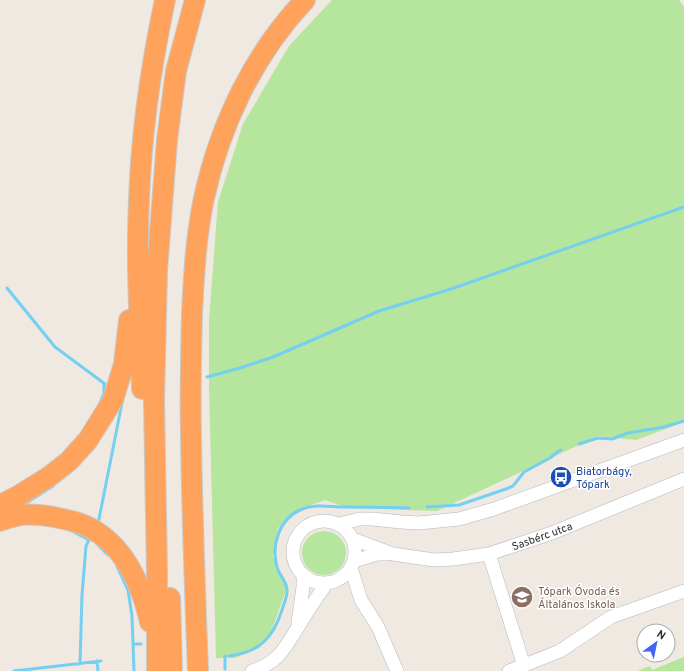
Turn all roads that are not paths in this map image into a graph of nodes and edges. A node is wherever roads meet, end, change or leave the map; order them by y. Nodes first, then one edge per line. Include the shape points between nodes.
1 (165, 0) edge
2 (195, 0) edge
3 (305, 0) edge
4 (186, 39) junction
5 (138, 265) junction
6 (684, 440) edge
7 (684, 478) edge
8 (0, 505) edge
9 (0, 521) edge
10 (339, 524) junction
11 (353, 539) junction
12 (393, 554) junction
13 (489, 554) junction
14 (352, 565) junction
15 (304, 575) junction
16 (330, 582) junction
17 (684, 591) edge
18 (361, 600) junction
19 (157, 625) junction
20 (297, 628) junction
21 (157, 661) edge
22 (524, 666) junction
23 (172, 671) edge
24 (198, 671) edge
25 (252, 671) edge
26 (397, 671) edge
27 (508, 671) edge

1 - 5 highway via 146,114 138,201
2 - 4 highway
3 - 24 highway via 280,29 242,89 212,165 204,199 195,260 190,378
4 - 19 highway via 176,70 167,140 157,271 154,401
4 - 23 highway via 168,280 166,365 166,500
5 - 8 highway via 132,286 124,364 113,400 88,440 68,461 43,480
5 - 19 highway via 150,575
6 - 10 street via 494,509 459,519 419,523 360,519
7 - 13 street, Sasbérc utca via 552,533
9 - 21 highway via 16,515 35,514 63,519 100,534 115,547 132,569 145,601
10 - 11 street
10 - 15 street via 319,521 310,524 296,538 294,558
11 - 12 street, Sasbérc utca
11 - 14 street via 356,554
12 - 13 street, Sasbérc utca via 435,560
12 - 14 street, Sasbérc utca via 377,554
13 - 22 street
14 - 16 street via 346,574
14 - 18 street
15 - 16 street via 310,580
15 - 20 street
16 - 18 street via 345,587
16 - 20 street
17 - 22 street via 611,617 560,651
18 - 26 street via 378,627
19 - 21 highway
20 - 25 street via 284,651 274,661
22 - 27 street

